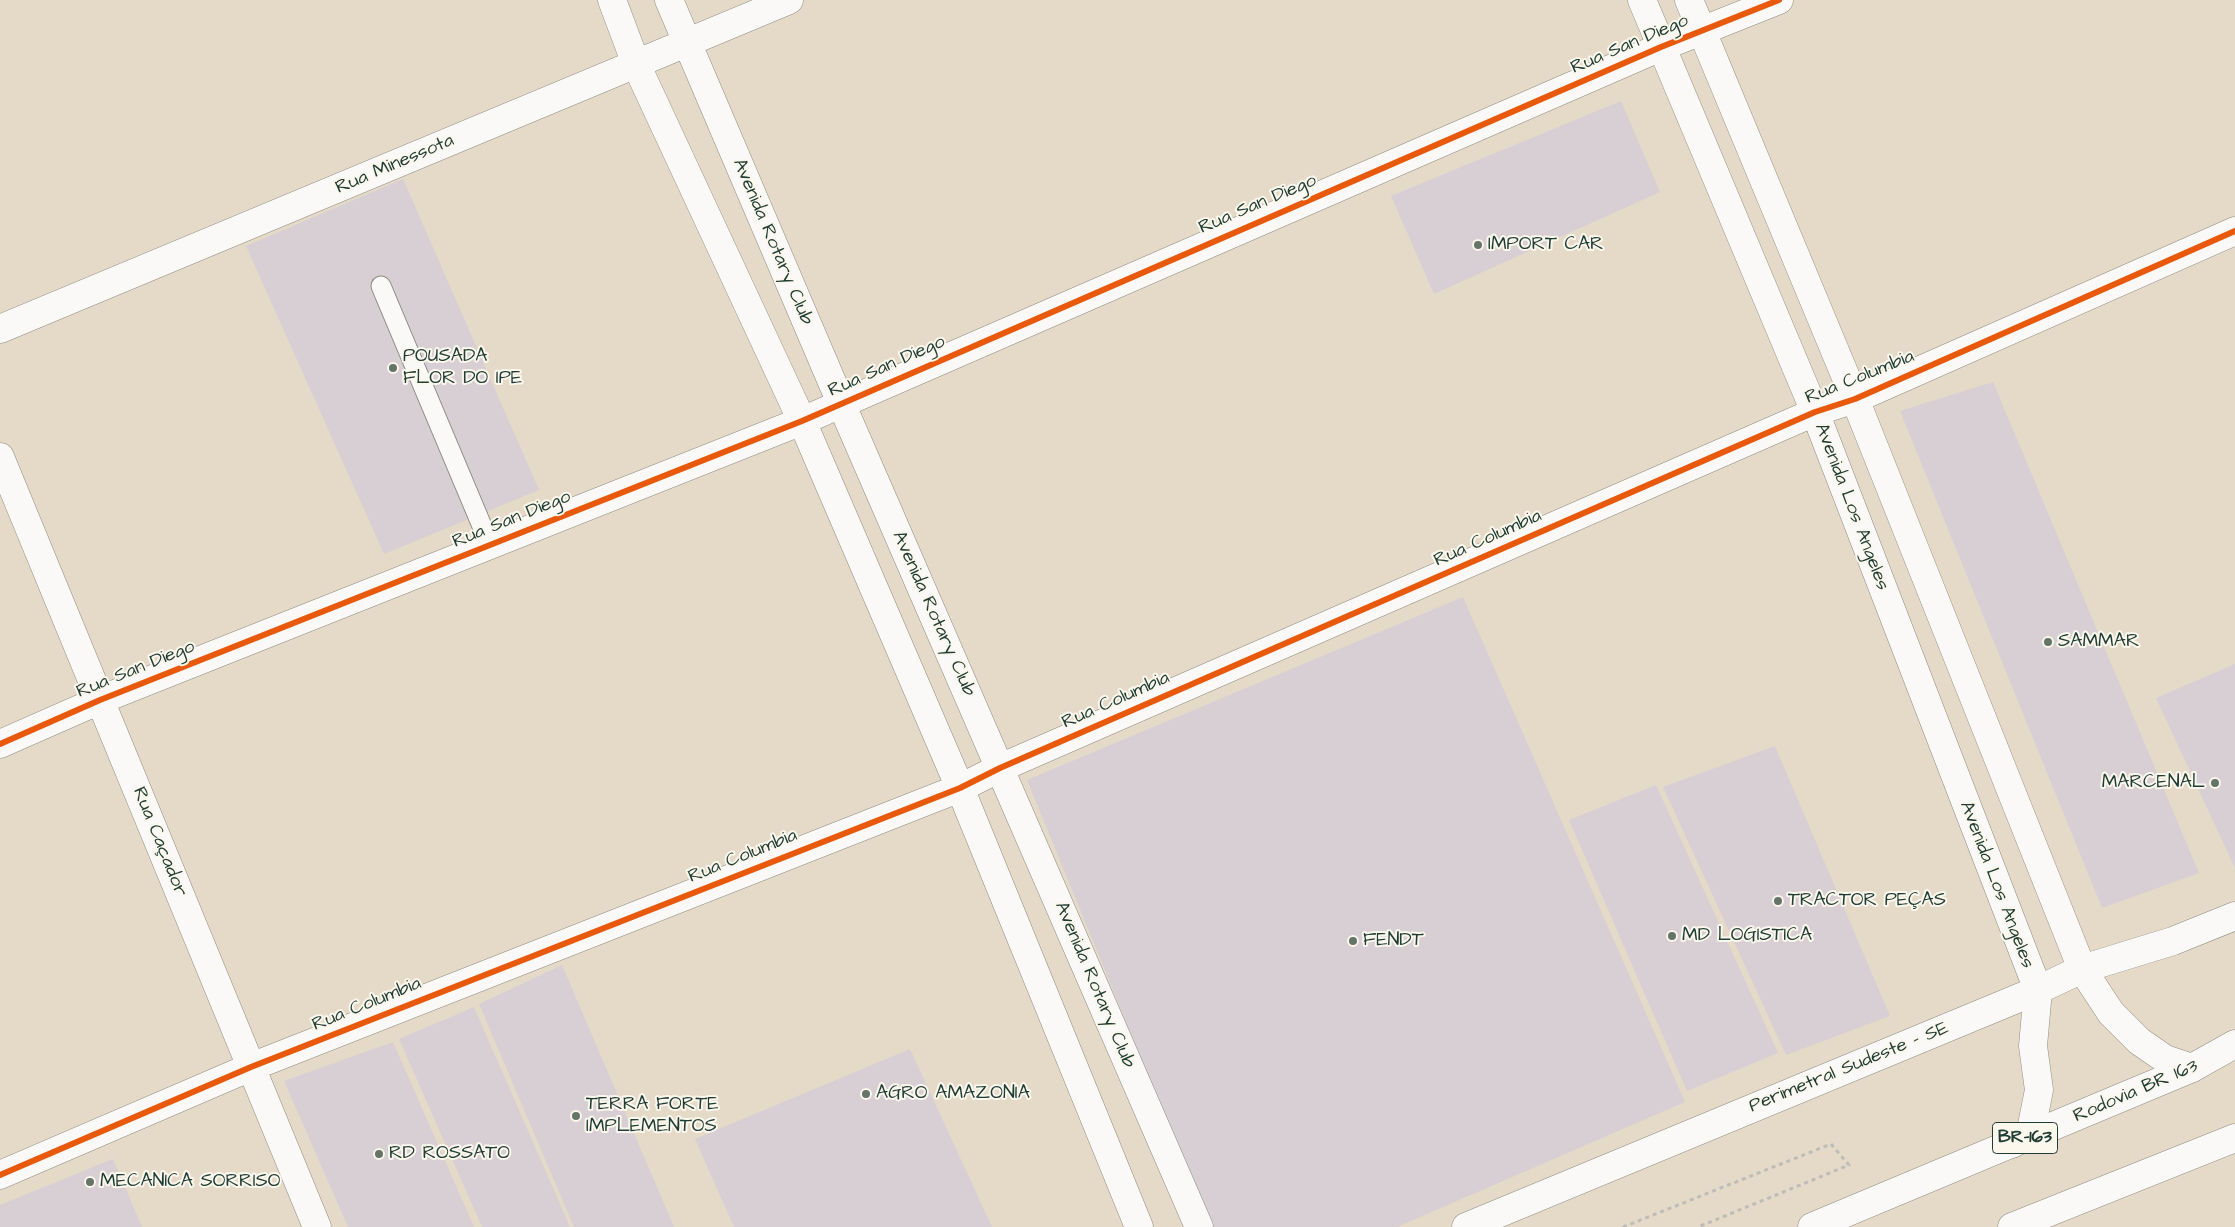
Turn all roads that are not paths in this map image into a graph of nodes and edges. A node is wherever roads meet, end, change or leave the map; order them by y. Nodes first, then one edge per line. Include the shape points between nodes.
1 (612, 0) edge
2 (669, 0) edge
3 (789, 0) edge
4 (1642, 0) edge
5 (1689, 0) edge
6 (1778, 0) edge
7 (1702, 32) junction
8 (686, 44) junction
9 (1662, 47) junction
10 (636, 64) junction
11 (2235, 231) edge
12 (381, 286) dead end
13 (0, 329) edge
14 (1855, 399) junction
15 (841, 402) junction
16 (1815, 412) junction
17 (802, 421) junction
18 (0, 458) edge
19 (490, 545) junction
20 (100, 700) junction
21 (0, 744) edge
22 (1000, 768) junction
23 (960, 788) junction
24 (2235, 916) edge
25 (2082, 969) junction
26 (2038, 990) junction
27 (2235, 1044) edge
28 (251, 1067) junction
29 (2192, 1068) junction
30 (2235, 1138) edge
31 (2012, 1144) junction
32 (0, 1175) edge
33 (317, 1227) edge
34 (1139, 1227) edge
35 (1199, 1227) edge
36 (1466, 1227) edge
37 (1812, 1227) edge
38 (2012, 1227) edge

1 - 10 main road
2 - 8 main road, Avenida Rotary Club
3 - 8 main road, Rua Minessota
4 - 9 main road, Avenida Los Angeles
5 - 7 main road
6 - 7 main road, Rua San Diego
7 - 9 main road, Rua San Diego
7 - 14 main road
8 - 10 main road, Rua Minessota
8 - 15 main road, Avenida Rotary Club
9 - 15 main road, Rua San Diego
9 - 16 main road, Avenida Los Angeles
10 - 13 main road, Rua Minessota
10 - 17 main road
11 - 14 main road, Rua Columbia
12 - 19 lane
14 - 16 main road, Rua Columbia
14 - 25 main road
15 - 17 main road, Rua San Diego
15 - 22 main road, Avenida Rotary Club
16 - 22 main road, Rua Columbia
16 - 26 main road, Avenida Los Angeles
17 - 19 main road, Rua San Diego
17 - 23 main road
18 - 20 main road, Rua Caçador
19 - 20 main road, Rua San Diego
20 - 21 main road, Rua San Diego
20 - 28 main road, Rua Caçador
22 - 23 main road, Rua Columbia
22 - 35 main road, Avenida Rotary Club
23 - 28 main road, Rua Columbia
23 - 34 main road
24 - 25 main road, Perimetral Sudeste - SE via 2173,942
25 - 26 main road, Perimetral Sudeste - SE
25 - 29 main road via 2111,1013 2139,1041 2165,1059
26 - 31 main road via 2033,1046 2039,1090 2031,1130
26 - 36 main road, Perimetral Sudeste - SE
27 - 29 main road, Rodovia BR 163 / BR-163
28 - 32 main road, Rua Columbia
28 - 33 main road, Rua Caçador
29 - 31 main road, Rodovia BR 163 / BR-163
30 - 38 main road
31 - 37 main road, Rodovia BR 163 / BR-163

